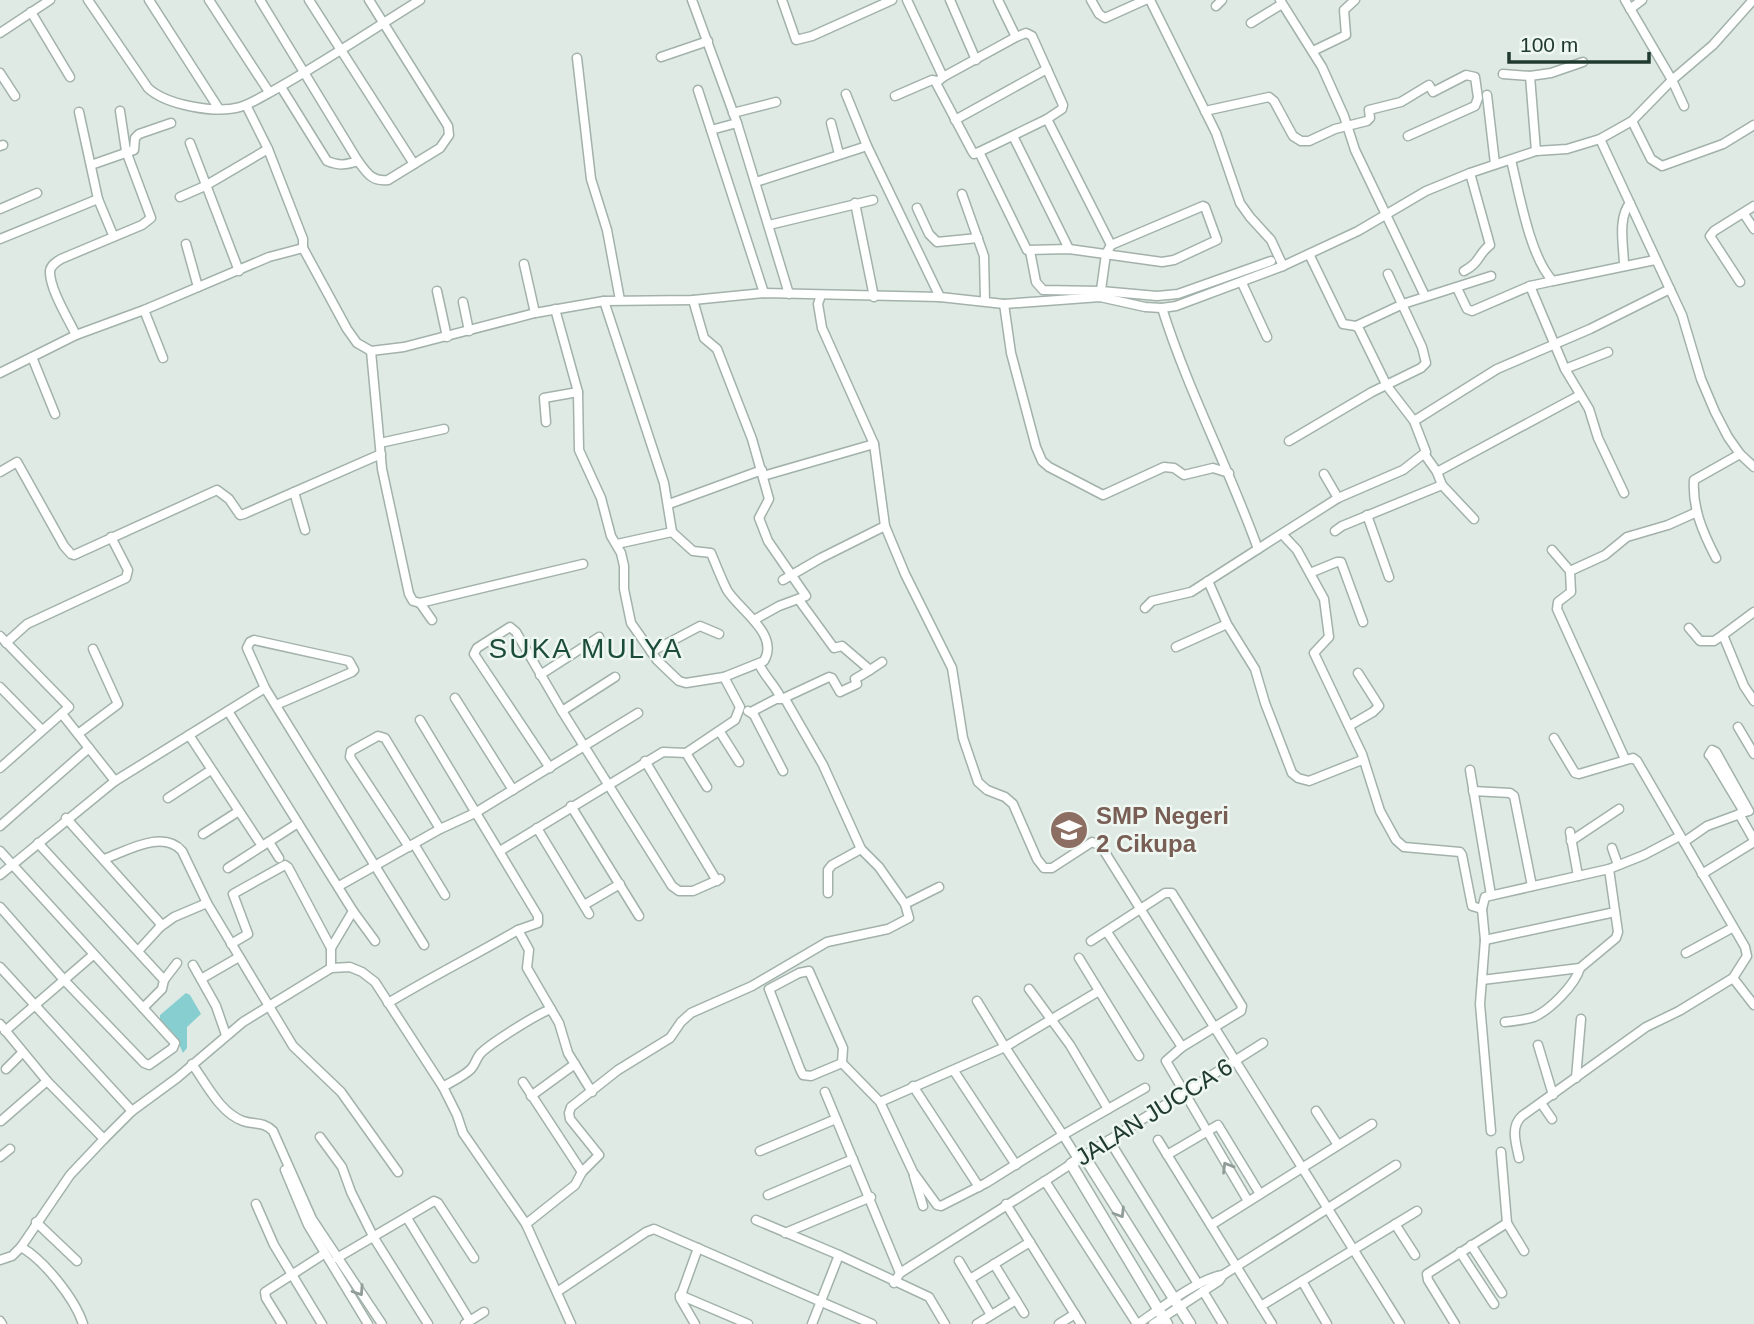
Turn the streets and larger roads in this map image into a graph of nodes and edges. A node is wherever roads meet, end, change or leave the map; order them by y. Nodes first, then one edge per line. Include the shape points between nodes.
1 (50, 0) edge
2 (88, 0) edge
3 (149, 0) edge
4 (209, 0) edge
5 (260, 0) edge
6 (309, 0) edge
7 (369, 0) edge
8 (420, 0) edge
9 (692, 0) edge
10 (782, 0) edge
11 (892, 0) edge
12 (907, 0) edge
13 (950, 0) edge
14 (998, 0) edge
15 (1091, 0) edge
16 (1148, 0) edge
17 (1355, 0) edge
18 (1625, 0) edge
19 (1642, 0) edge
20 (1753, 0) edge
21 (1281, 2) edge
22 (1630, 9) junction
23 (31, 12) junction
24 (384, 23) junction
25 (1251, 23) dead end
26 (0, 33) edge
27 (1016, 37) junction
28 (708, 41) junction
29 (341, 50) junction
30 (1313, 51) junction
31 (662, 57) dead end
32 (577, 58) dead end
33 (975, 60) junction
34 (1583, 62) dead end
35 (1047, 69) junction
36 (0, 73) edge
37 (304, 74) junction
38 (1503, 74) dead end
39 (70, 76) dead end
40 (1530, 76) junction
41 (940, 79) junction
42 (1672, 80) junction
43 (281, 87) junction
44 (698, 90) dead end
45 (270, 92) junction
46 (846, 94) dead end
47 (1487, 95) dead end
48 (15, 96) dead end
49 (895, 96) dead end
50 (776, 102) dead end
51 (246, 105) junction
52 (1684, 106) dead end
53 (219, 109) junction
54 (120, 111) dead end
55 (1205, 111) junction
56 (79, 112) dead end
57 (733, 113) junction
58 (1047, 119) junction
59 (955, 120) junction
60 (1632, 121) junction
61 (171, 123) dead end
62 (737, 123) junction
63 (831, 123) dead end
64 (1754, 125) edge
65 (1346, 127) junction
66 (711, 130) junction
67 (1013, 136) junction
68 (1408, 136) dead end
69 (1600, 139) junction
70 (190, 143) dead end
71 (867, 146) junction
72 (268, 149) junction
73 (126, 151) junction
74 (1536, 151) junction
75 (979, 152) junction
76 (839, 154) junction
77 (1511, 160) junction
78 (358, 161) junction
79 (414, 164) junction
80 (1495, 164) junction
81 (91, 165) junction
82 (1470, 173) junction
83 (757, 182) junction
84 (205, 186) junction
85 (37, 192) dead end
86 (962, 194) dead end
87 (180, 197) dead end
88 (98, 199) junction
89 (873, 200) dead end
90 (855, 203) junction
91 (1630, 203) junction
92 (1754, 206) edge
93 (917, 208) dead end
94 (0, 209) edge
95 (1386, 213) junction
96 (1744, 214) junction
97 (769, 225) junction
98 (1754, 229) edge
99 (114, 235) junction
100 (978, 238) junction
101 (0, 239) edge
102 (186, 244) dead end
103 (1111, 245) junction
104 (303, 248) junction
105 (1069, 249) junction
106 (1030, 251) junction
107 (1106, 254) junction
108 (1309, 254) junction
109 (1655, 260) junction
110 (1271, 261) dead end
111 (524, 264) dead end
112 (1283, 266) junction
113 (1624, 266) junction
114 (239, 271) junction
115 (1464, 271) dead end
116 (1388, 274) dead end
117 (1491, 276) dead end
118 (1553, 281) junction
119 (1740, 282) dead end
120 (1242, 283) junction
121 (1530, 286) junction
122 (198, 287) junction
123 (1457, 288) junction
124 (1670, 289) junction
125 (438, 291) dead end
126 (764, 293) junction
127 (789, 294) junction
128 (1100, 294) junction
129 (821, 295) junction
130 (1425, 296) junction
131 (874, 297) junction
132 (940, 297) junction
133 (621, 300) junction
134 (693, 300) junction
135 (604, 301) junction
136 (985, 301) junction
137 (463, 302) dead end
138 (1004, 304) junction
139 (1403, 304) junction
140 (1162, 308) junction
141 (555, 309) junction
142 (144, 310) junction
143 (535, 313) junction
144 (1356, 326) junction
145 (469, 331) junction
146 (76, 335) junction
147 (447, 337) junction
148 (1267, 337) dead end
149 (1555, 343) junction
150 (372, 351) junction
151 (1608, 352) dead end
152 (32, 358) junction
153 (163, 358) dead end
154 (1565, 369) junction
155 (0, 373) edge
156 (1387, 386) junction
157 (578, 392) junction
158 (1580, 395) junction
159 (55, 414) dead end
160 (1414, 421) junction
161 (546, 422) dead end
162 (444, 429) dead end
163 (1289, 441) dead end
164 (380, 443) junction
165 (874, 444) junction
166 (381, 454) junction
167 (1740, 454) junction
168 (1424, 455) junction
169 (1753, 463) edge
170 (0, 471) edge
171 (1437, 472) junction
172 (762, 473) junction
173 (1229, 473) junction
174 (1324, 474) dead end
175 (1442, 485) junction
176 (294, 492) junction
177 (1624, 493) dead end
178 (1338, 498) junction
179 (669, 504) junction
180 (1696, 512) junction
181 (1367, 515) junction
182 (1474, 519) dead end
183 (886, 526) junction
184 (305, 530) dead end
185 (1335, 531) dead end
186 (673, 532) junction
187 (1282, 534) junction
188 (111, 537) junction
189 (617, 544) junction
190 (1258, 549) junction
191 (1552, 550) dead end
192 (1716, 558) dead end
193 (583, 564) dead end
194 (1570, 570) junction
195 (1310, 573) junction
196 (788, 577) junction
197 (1389, 577) dead end
198 (1208, 582) junction
199 (799, 600) junction
200 (421, 603) junction
201 (1145, 608) dead end
202 (1754, 612) edge
203 (432, 620) dead end
204 (754, 620) junction
205 (1363, 622) dead end
206 (1227, 624) junction
207 (1689, 628) dead end
208 (719, 634) dead end
209 (1723, 635) junction
210 (599, 637) dead end
211 (3, 639) edge
212 (1176, 647) dead end
213 (93, 649) dead end
214 (650, 652) junction
215 (882, 662) dead end
216 (759, 664) junction
217 (870, 670) junction
218 (1358, 673) dead end
219 (540, 675) junction
220 (615, 677) dead end
221 (724, 677) junction
222 (0, 687) edge
223 (265, 688) junction
224 (455, 698) dead end
225 (782, 698) junction
226 (1754, 701) edge
227 (276, 705) junction
228 (740, 710) junction
229 (228, 711) junction
230 (562, 711) junction
231 (751, 712) junction
232 (638, 713) dead end
233 (62, 714) junction
234 (420, 720) dead end
235 (1349, 726) junction
236 (1738, 727) dead end
237 (42, 730) junction
238 (720, 732) junction
239 (78, 734) junction
240 (189, 735) junction
241 (1554, 738) dead end
242 (89, 747) junction
243 (585, 747) junction
244 (686, 752) junction
245 (1754, 754) edge
246 (1625, 758) junction
247 (1362, 760) junction
248 (645, 761) junction
249 (739, 762) dead end
250 (0, 768) edge
251 (550, 768) junction
252 (211, 770) junction
253 (1470, 770) dead end
254 (783, 771) dead end
255 (115, 781) junction
256 (609, 784) junction
257 (707, 787) dead end
258 (513, 790) junction
259 (1473, 791) junction
260 (168, 798) dead end
261 (572, 806) junction
262 (1619, 809) dead end
263 (239, 811) junction
264 (1747, 812) edge
265 (475, 813) junction
266 (66, 818) junction
267 (298, 823) junction
268 (0, 826) edge
269 (537, 828) junction
270 (440, 829) junction
271 (203, 834) dead end
272 (1682, 839) junction
273 (1754, 841) edge
274 (38, 843) junction
275 (265, 844) junction
276 (412, 845) junction
277 (1612, 848) dead end
278 (861, 849) junction
279 (0, 851) edge
280 (500, 851) junction
281 (279, 858) dead end
282 (104, 859) junction
283 (375, 864) junction
284 (11, 865) junction
285 (1613, 867) junction
286 (228, 868) dead end
287 (1702, 874) junction
288 (0, 875) edge
289 (1578, 876) junction
290 (620, 884) junction
291 (339, 886) junction
292 (1532, 886) junction
293 (939, 887) dead end
294 (828, 893) dead end
295 (445, 895) dead end
296 (1491, 895) junction
297 (208, 903) junction
298 (905, 904) junction
299 (0, 907) edge
300 (1141, 909) junction
301 (1482, 909) junction
302 (353, 911) junction
303 (1615, 912) junction
304 (639, 916) dead end
305 (160, 927) junction
306 (1732, 928) junction
307 (518, 930) junction
308 (1107, 932) junction
309 (1485, 940) junction
310 (375, 941) dead end
311 (1091, 941) dead end
312 (231, 944) junction
313 (424, 946) dead end
314 (331, 948) junction
315 (139, 950) junction
316 (1686, 953) dead end
317 (93, 955) junction
318 (239, 957) junction
319 (1079, 958) dead end
320 (177, 964) dead end
321 (193, 965) dead end
322 (0, 967) edge
323 (331, 968) junction
324 (1580, 968) junction
325 (1733, 978) junction
326 (201, 979) junction
327 (164, 980) junction
328 (65, 981) junction
329 (1482, 981) junction
330 (1029, 989) dead end
331 (1099, 991) junction
332 (977, 1001) dead end
333 (388, 1003) junction
334 (269, 1004) junction
335 (36, 1005) junction
336 (1754, 1005) edge
337 (143, 1008) junction
338 (551, 1009) junction
339 (1052, 1019) junction
340 (1581, 1019) dead end
341 (1505, 1022) dead end
342 (2, 1028) edge
343 (1214, 1028) junction
344 (226, 1035) junction
345 (1263, 1043) dead end
346 (1538, 1045) dead end
347 (1005, 1047) junction
348 (1182, 1047) junction
349 (22, 1053) junction
350 (1139, 1056) dead end
351 (1236, 1060) junction
352 (842, 1063) junction
353 (192, 1064) junction
354 (575, 1065) junction
355 (6, 1069) dead end
356 (954, 1070) junction
357 (1576, 1078) junction
358 (47, 1081) junction
359 (523, 1082) dead end
360 (913, 1086) junction
361 (443, 1087) junction
362 (1145, 1088) dead end
363 (592, 1092) junction
364 (825, 1092) dead end
365 (1185, 1093) junction
366 (531, 1096) junction
367 (1553, 1096) junction
368 (880, 1102) junction
369 (1541, 1103) junction
370 (1108, 1109) junction
371 (132, 1111) junction
372 (1316, 1111) dead end
373 (836, 1119) junction
374 (1552, 1119) dead end
375 (1, 1121) edge
376 (1372, 1124) dead end
377 (267, 1125) junction
378 (1206, 1132) junction
379 (1491, 1132) dead end
380 (1063, 1135) junction
381 (320, 1137) dead end
382 (104, 1139) junction
383 (1109, 1140) junction
384 (1158, 1140) dead end
385 (1338, 1145) junction
386 (9, 1149) dead end
387 (761, 1151) dead end
388 (1500, 1152) dead end
389 (1167, 1155) junction
390 (0, 1157) edge
391 (1519, 1158) dead end
392 (853, 1159) junction
393 (1077, 1159) junction
394 (1016, 1165) junction
395 (1396, 1166) dead end
396 (1302, 1168) junction
397 (913, 1171) junction
398 (398, 1172) dead end
399 (582, 1172) junction
400 (1045, 1181) junction
401 (979, 1187) junction
402 (1260, 1194) junction
403 (768, 1195) dead end
404 (871, 1197) junction
405 (1248, 1201) junction
406 (256, 1204) dead end
407 (1006, 1204) junction
408 (923, 1206) dead end
409 (1327, 1209) junction
410 (1417, 1211) dead end
411 (407, 1218) junction
412 (756, 1220) dead end
413 (36, 1222) junction
414 (1507, 1223) junction
415 (526, 1224) junction
416 (1395, 1224) junction
417 (1211, 1225) junction
418 (785, 1233) junction
419 (374, 1238) junction
420 (1030, 1242) junction
421 (1471, 1245) junction
422 (21, 1247) junction
423 (698, 1248) junction
424 (1353, 1250) junction
425 (1524, 1251) dead end
426 (1461, 1252) junction
427 (324, 1254) junction
428 (839, 1255) junction
429 (1416, 1255) dead end
430 (337, 1258) junction
431 (474, 1258) dead end
432 (0, 1260) edge
433 (77, 1261) dead end
434 (959, 1261) dead end
435 (995, 1264) junction
436 (1237, 1268) junction
437 (900, 1273) junction
438 (291, 1275) junction
439 (970, 1279) junction
440 (1302, 1281) junction
441 (894, 1283) junction
442 (1200, 1288) junction
443 (557, 1292) junction
444 (1502, 1293) dead end
445 (680, 1295) junction
446 (1016, 1300) junction
447 (821, 1302) junction
448 (1177, 1303) junction
449 (1494, 1304) dead end
450 (1261, 1306) junction
451 (484, 1311) dead end
452 (1024, 1313) dead end
453 (1075, 1314) junction
454 (991, 1315) junction
455 (1163, 1317) edge
456 (468, 1322) edge
457 (83, 1324) edge
458 (282, 1324) edge
459 (322, 1324) edge
460 (368, 1324) edge
461 (382, 1324) edge
462 (428, 1324) edge
463 (571, 1324) edge
464 (695, 1324) edge
465 (748, 1324) edge
466 (812, 1324) edge
467 (872, 1324) edge
468 (945, 1324) edge
469 (977, 1324) edge
470 (1059, 1324) edge
471 (1081, 1324) edge
472 (1138, 1324) edge
473 (1153, 1324) edge
474 (1189, 1324) edge
475 (1223, 1324) edge
476 (1272, 1324) edge
477 (1327, 1324) edge
478 (1400, 1324) edge
479 (1455, 1324) edge

1 - 23 street
2 - 53 street via 158,97
3 - 53 street
4 - 45 street
5 - 37 street
6 - 29 street
7 - 24 street
8 - 24 street
9 - 28 street
10 - 11 street via 796,40
12 - 41 street
13 - 33 street
14 - 27 street
15 - 16 street via 1105,18
16 - 55 street
17 - 30 street via 1344,10 1346,35
18 - 22 street
19 - 22 street
20 - 42 street via 1713,45
21 - 25 street
21 - 30 street
22 - 42 street
23 - 26 street
23 - 39 street
24 - 29 street
24 - 79 street via 449,135 440,148
27 - 33 street
27 - 35 street via 1032,36
28 - 31 street
28 - 57 street
29 - 37 street
29 - 79 street
30 - 65 street
32 - 133 street via 590,179 607,230
33 - 41 street
34 - 40 street
35 - 58 street via 1063,107
35 - 59 street
36 - 48 street
37 - 43 street
37 - 78 street
38 - 40 street
40 - 74 street
41 - 49 street
41 - 59 street
42 - 52 street
42 - 60 street
43 - 45 street
43 - 78 street via 327,161 346,165
44 - 66 street
45 - 51 street
46 - 71 street
47 - 80 street
50 - 57 street
51 - 53 street
51 - 72 street
54 - 73 street
55 - 65 street via 1269,97 1293,136 1301,141
55 - 112 street via 1240,202 1271,240
56 - 81 street
57 - 62 street
58 - 67 street
58 - 103 street
59 - 75 street via 973,153
60 - 64 street via 1651,159 1662,166 1711,149
60 - 69 street
61 - 73 street via 139,134 134,150
62 - 66 street
62 - 83 street
63 - 76 street
65 - 68 street via 1367,121 1369,110 1401,102 1424,86 1429,85 1433,92 1466,75 1475,76 1475,106
65 - 95 street
66 - 126 street
67 - 75 street
67 - 105 street
69 - 74 street via 1567,149
69 - 91 street
70 - 84 street
71 - 76 street
71 - 132 street
72 - 84 street
72 - 104 street
73 - 81 street
73 - 99 street via 151,218
74 - 77 street
75 - 106 street
76 - 83 street
77 - 80 street
77 - 118 street via 1529,230
78 - 79 street via 379,181
80 - 82 street
81 - 88 street
82 - 95 street
82 - 115 street via 1490,245 1475,265
83 - 97 street
84 - 87 street
84 - 114 street
85 - 94 street
86 - 100 street
88 - 99 street
88 - 101 street
89 - 90 street
90 - 97 street
90 - 131 street
91 - 109 street
91 - 113 street via 1623,219
92 - 96 street
93 - 100 street via 937,242
95 - 108 street
95 - 130 street
96 - 98 street
96 - 119 street via 1710,236
97 - 127 street
99 - 146 street via 51,268 53,284
100 - 136 street via 984,256
102 - 122 street
103 - 107 street
103 - 107 street via 1203,206 1217,237 1168,261
104 - 114 street
104 - 150 street via 347,329
105 - 106 street
105 - 107 street
106 - 128 street via 1036,282 1043,290
107 - 128 street
108 - 112 street
108 - 144 street via 1343,324
109 - 113 street
109 - 124 street
110 - 128 street via 1178,294
111 - 143 street
112 - 120 street
113 - 118 street
114 - 122 street
116 - 139 street
117 - 123 street
118 - 121 street
120 - 140 street
120 - 148 street
121 - 123 street via 1472,311
121 - 149 street
122 - 142 street
123 - 130 street
124 - 149 street
124 - 167 street via 1714,412
125 - 147 street
126 - 127 street
126 - 134 street
127 - 129 street
128 - 138 street
128 - 140 street
129 - 131 street
129 - 165 street via 822,328
130 - 139 street
131 - 132 street
132 - 136 street
133 - 134 street
133 - 135 street
134 - 172 street via 704,338 717,349
135 - 141 street
135 - 179 street
136 - 138 street
137 - 145 street
138 - 173 street via 1011,353 1035,447 1049,467 1102,495 1164,467 1184,475 1213,468
139 - 144 street
139 - 156 street via 1426,363
140 - 173 street
141 - 143 street
141 - 157 street
142 - 146 street
142 - 153 street
143 - 145 street
144 - 156 street
145 - 147 street
146 - 152 street
147 - 150 street
149 - 154 street
149 - 160 street via 1497,369
150 - 164 street
151 - 154 street
152 - 155 street
152 - 159 street
154 - 158 street
156 - 160 street
156 - 163 street
157 - 161 street via 544,398
157 - 189 street via 579,450
158 - 171 street
158 - 177 street
160 - 168 street via 1425,445
162 - 164 street
164 - 166 street
165 - 172 street
165 - 183 street
166 - 176 street
166 - 200 street via 409,594
167 - 169 street
167 - 180 street via 1695,480
168 - 171 street
168 - 178 street via 1403,470
170 - 188 street via 17,462 71,555
171 - 175 street
172 - 179 street
172 - 196 street via 769,499 759,519
173 - 190 street
174 - 178 street
175 - 181 street
175 - 182 street
176 - 184 street
176 - 188 street via 240,515 217,490
178 - 187 street
179 - 186 street
180 - 192 street
180 - 194 street via 1627,537 1605,555
181 - 185 street
181 - 197 street
183 - 196 street
183 - 300 street via 952,668 963,738 978,782 1013,804 1044,868 1052,868 1095,842
186 - 189 street
186 - 204 street via 693,551 711,553 728,591
187 - 190 street
187 - 195 street
188 - 211 street via 128,570 126,578
189 - 214 street via 631,623
190 - 198 street
191 - 194 street
193 - 200 street
194 - 246 street via 1571,592 1558,602 1557,610
195 - 205 street via 1341,562
195 - 235 street via 1324,599 1329,637 1314,653
196 - 199 street via 806,594
198 - 201 street via 1191,592 1152,601
198 - 206 street
199 - 204 street
199 - 217 street via 834,648 842,646
200 - 203 street
202 - 209 street
204 - 216 street via 768,652
206 - 212 street
206 - 247 street via 1255,669 1292,772 1309,781
207 - 209 street via 1700,641 1714,641
208 - 214 street via 700,626
209 - 226 street
210 - 219 street
211 - 233 street via 69,707
213 - 239 street via 118,704
214 - 221 street via 682,682
215 - 217 street
216 - 221 street
216 - 225 street
217 - 225 street via 840,692 829,677
218 - 235 street via 1378,706
219 - 230 street
219 - 251 street via 511,627 474,652
220 - 230 street
221 - 228 street
222 - 237 street
223 - 227 street
223 - 227 street via 247,652 254,640 349,661 354,666 352,673
223 - 229 street
224 - 258 street
225 - 231 street
225 - 278 street via 822,765
227 - 283 street
228 - 231 street
228 - 238 street
229 - 240 street
229 - 267 street
230 - 243 street
231 - 254 street
232 - 243 street
233 - 237 street
233 - 239 street
234 - 265 street
235 - 247 street
236 - 245 street
237 - 250 street
238 - 244 street
238 - 249 street
239 - 242 street
240 - 252 street
240 - 255 street
241 - 246 street via 1575,773
242 - 255 street
242 - 268 street
243 - 251 street
243 - 256 street
244 - 248 street via 668,750
244 - 257 street
246 - 272 street via 1637,761
247 - 301 street via 1396,841 1404,847 1460,852 1472,906
248 - 256 street
248 - 256 street via 719,880 693,891 675,889
251 - 258 street
252 - 260 street
252 - 263 street
253 - 259 street
255 - 266 street
256 - 261 street
258 - 265 street
259 - 292 street via 1514,796
259 - 296 street
261 - 269 street
261 - 290 street
262 - 289 street via 1570,836
263 - 271 street
263 - 275 street
264 - 264 street via 1709,754 1712,750 1716,752
264 - 272 street
264 - 273 street
265 - 270 street
265 - 280 street
266 - 274 street
266 - 282 street
267 - 275 street
267 - 291 street
269 - 280 street
269 - 290 street via 587,910
270 - 276 street
270 - 276 street via 385,738 378,736 351,751 350,757
272 - 285 street
272 - 287 street
273 - 287 street
274 - 284 street
274 - 315 street
275 - 281 street
275 - 286 street
276 - 283 street
276 - 295 street
277 - 285 street
278 - 294 street via 828,870
278 - 298 street
279 - 284 street
280 - 307 street via 539,919
282 - 297 street via 158,840 172,841 182,851
282 - 305 street
283 - 291 street
283 - 313 street
284 - 288 street
284 - 317 street
285 - 289 street
285 - 303 street
287 - 306 street
289 - 292 street
290 - 304 street
291 - 302 street
292 - 296 street
293 - 298 street
296 - 301 street via 1485,897
297 - 305 street via 174,916
297 - 312 street
298 - 363 street via 908,919 888,929 827,942 752,986 691,1013 670,1038
299 - 328 street
300 - 308 street
300 - 343 street
300 - 343 street via 1172,893 1242,1006
301 - 309 street
302 - 310 street
302 - 314 street
303 - 309 street
303 - 324 street via 1616,938
305 - 315 street
306 - 316 street
306 - 325 street via 1747,956
307 - 333 street
307 - 338 street via 529,950 527,968
308 - 311 street
308 - 348 street
309 - 329 street
312 - 314 street via 248,934 233,894 285,865
312 - 318 street
314 - 323 street
315 - 327 street
317 - 328 street
317 - 337 street
318 - 326 street
318 - 334 street
319 - 331 street
320 - 327 street
321 - 326 street
322 - 335 street
323 - 333 street via 362,972 375,982
323 - 334 street
324 - 329 street
324 - 341 street via 1572,985 1537,1015
325 - 336 street
325 - 357 street via 1646,1027
326 - 344 street
327 - 337 street via 162,989
328 - 335 street
328 - 337 street via 149,1065 175,1043
329 - 379 street
330 - 339 street
331 - 339 street
331 - 350 street
332 - 347 street
333 - 361 street
334 - 344 street
334 - 398 street via 293,1046 341,1093
335 - 342 street
335 - 371 street
338 - 354 street
338 - 361 street via 536,1014 490,1046 471,1069
339 - 347 street
339 - 370 street
340 - 357 street
342 - 349 street
343 - 348 street
343 - 351 street
344 - 353 street
345 - 351 street, JALAN JUCCA 6
346 - 367 street
347 - 356 street
347 - 380 street
348 - 365 street via 1167,1063
349 - 355 street
349 - 358 street
351 - 365 street, JALAN JUCCA 6
351 - 396 street
352 - 352 street via 803,1075 771,998 769,989 774,984 809,971 843,1048
352 - 368 street
353 - 371 street
353 - 377 street via 222,1106 244,1122
354 - 363 street
354 - 366 street
356 - 360 street
356 - 394 street
357 - 367 street
358 - 375 street
358 - 382 street
359 - 366 street
360 - 368 street
360 - 401 street
361 - 415 street via 463,1133
362 - 370 street
363 - 399 street via 569,1113 599,1156
364 - 373 street
365 - 378 street
365 - 383 street, JALAN JUCCA 6
366 - 399 street
367 - 369 street
368 - 397 street
369 - 374 street
369 - 391 street via 1516,1124
370 - 380 street
371 - 382 street
372 - 385 street
373 - 387 street
373 - 392 street
376 - 385 street
377 - 427 street
377 - 430 street via 274,1131 312,1219
378 - 389 street
378 - 402 street via 1218,1125
405 -> 378 street
380 - 393 street
380 - 394 street
381 - 419 street via 342,1167
382 - 413 street
383 - 393 street, JALAN JUCCA 6
383 - 442 street
384 - 389 street
385 - 396 street
386 - 390 street
388 - 414 street
389 - 417 street
392 - 403 street
392 - 404 street
393 - 400 street, JALAN JUCCA 6
393 -> 448 street
393 - 455 street
394 - 401 street
395 - 409 street
396 - 402 street
396 - 409 street
397 - 401 street via 941,1206
397 - 408 street
399 - 415 street via 575,1185
400 - 407 street, JALAN JUCCA 6
400 - 472 street
402 - 405 street
404 - 418 street
404 - 437 street
405 - 417 street
406 - 438 street
407 - 420 street
407 - 437 street, JALAN JUCCA 6
409 - 424 street
409 - 436 street
410 - 416 street
411 - 419 street
411 - 431 street via 437,1201
411 - 456 street
412 - 418 street
413 - 422 street
413 - 433 street
414 - 421 street
414 - 425 street
415 - 443 street
416 - 424 street
416 - 429 street
417 - 436 street
418 - 428 street
419 - 430 street
419 - 462 street
420 - 435 street
420 - 453 street
421 - 426 street
421 - 444 street
422 - 432 street
422 - 457 street via 53,1276
423 - 443 street via 649,1230
423 - 445 street
423 - 447 street
424 - 440 street
424 - 478 street
426 - 449 street
426 - 479 street via 1427,1274
427 - 438 street
427 - 460 street
428 - 441 street
428 - 447 street
430 -> 461 street
434 - 439 street
435 - 439 street
435 - 446 street
436 - 442 street via 1214,1276
436 - 450 street
437 - 441 street
438 - 458 street via 265,1292
438 - 459 street
439 - 454 street
440 - 450 street
440 - 477 street
441 - 468 street via 929,1297
442 - 448 street
442 - 475 street
443 - 463 street
445 - 464 street
445 - 465 street
446 - 452 street
446 - 454 street
447 - 466 street
447 - 467 street
448 - 455 street
448 - 474 street
450 - 476 street
451 - 456 street
453 - 470 street
453 - 471 street
454 - 469 street
455 - 472 street
455 - 473 street

